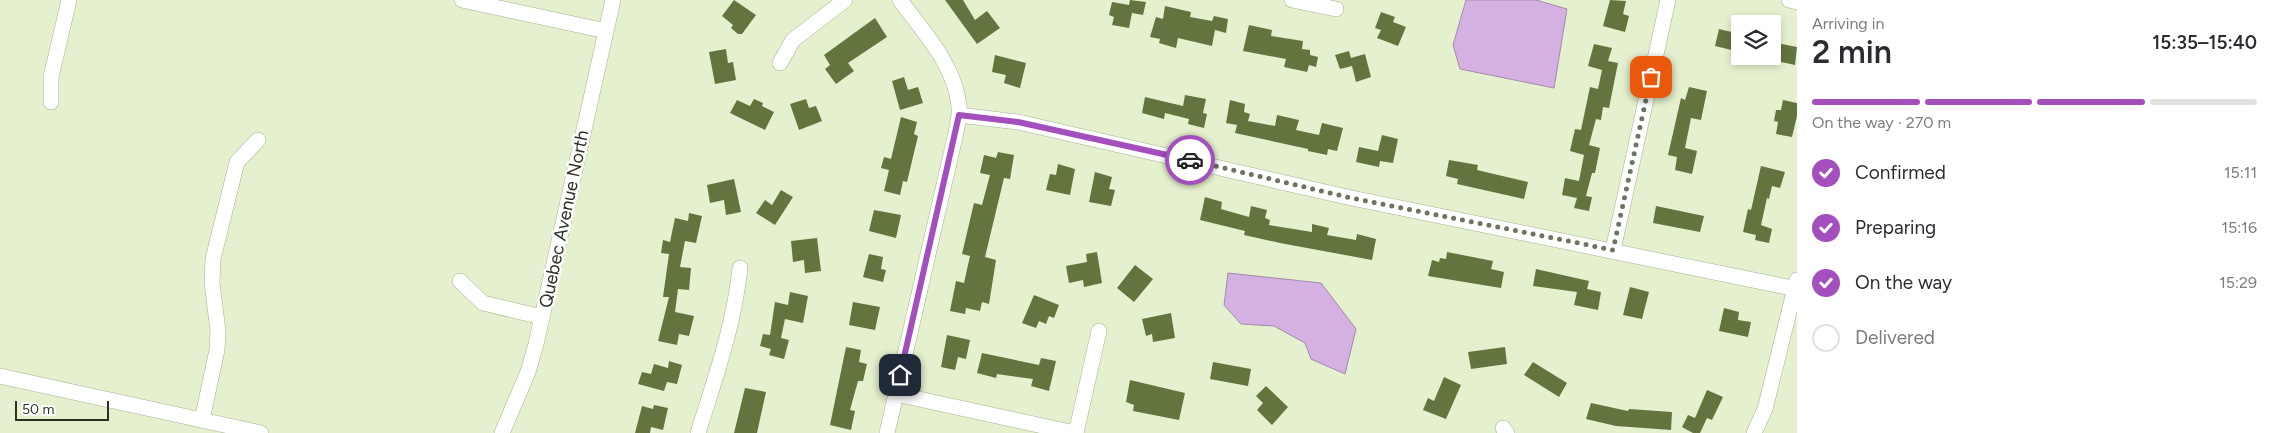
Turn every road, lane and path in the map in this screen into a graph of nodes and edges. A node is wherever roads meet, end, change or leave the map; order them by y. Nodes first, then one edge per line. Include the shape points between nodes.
1 (69, 0) edge
2 (462, 0) edge
3 (613, 0) edge
4 (846, 0) edge
5 (900, 0) edge
6 (1292, 0) edge
7 (1668, 0) edge
8 (1789, 0) edge
9 (1797, 2) edge
10 (1336, 10) dead end
11 (606, 31) junction
12 (780, 63) dead end
13 (50, 102) dead end
14 (959, 115) junction
15 (258, 140) dead end
16 (1613, 250) junction
17 (740, 268) dead end
18 (460, 281) dead end
19 (1796, 285) edge
20 (542, 317) junction
21 (1099, 330) dead end
22 (0, 376) edge
23 (896, 394) junction
24 (202, 420) junction
25 (261, 433) edge
26 (502, 433) edge
27 (698, 433) edge
28 (887, 433) edge
29 (1075, 433) edge
30 (1754, 433) edge

1 - 13 street via 51,77
2 - 11 street
3 - 11 street, Quebec Avenue North
4 - 12 street via 793,40
5 - 14 street via 942,57 952,77
6 - 10 street
7 - 16 street
8 - 9 street
11 - 20 street, Quebec Avenue North
14 - 16 street via 1018,122 1340,195
14 - 23 street
15 - 24 street via 237,162 213,259 217,350
16 - 19 street
17 - 27 street via 728,339
18 - 20 street via 483,303
19 - 30 street via 1764,409
20 - 26 street, Quebec Avenue North via 528,372
21 - 29 street
22 - 24 street
23 - 28 street
23 - 29 street
24 - 25 street

